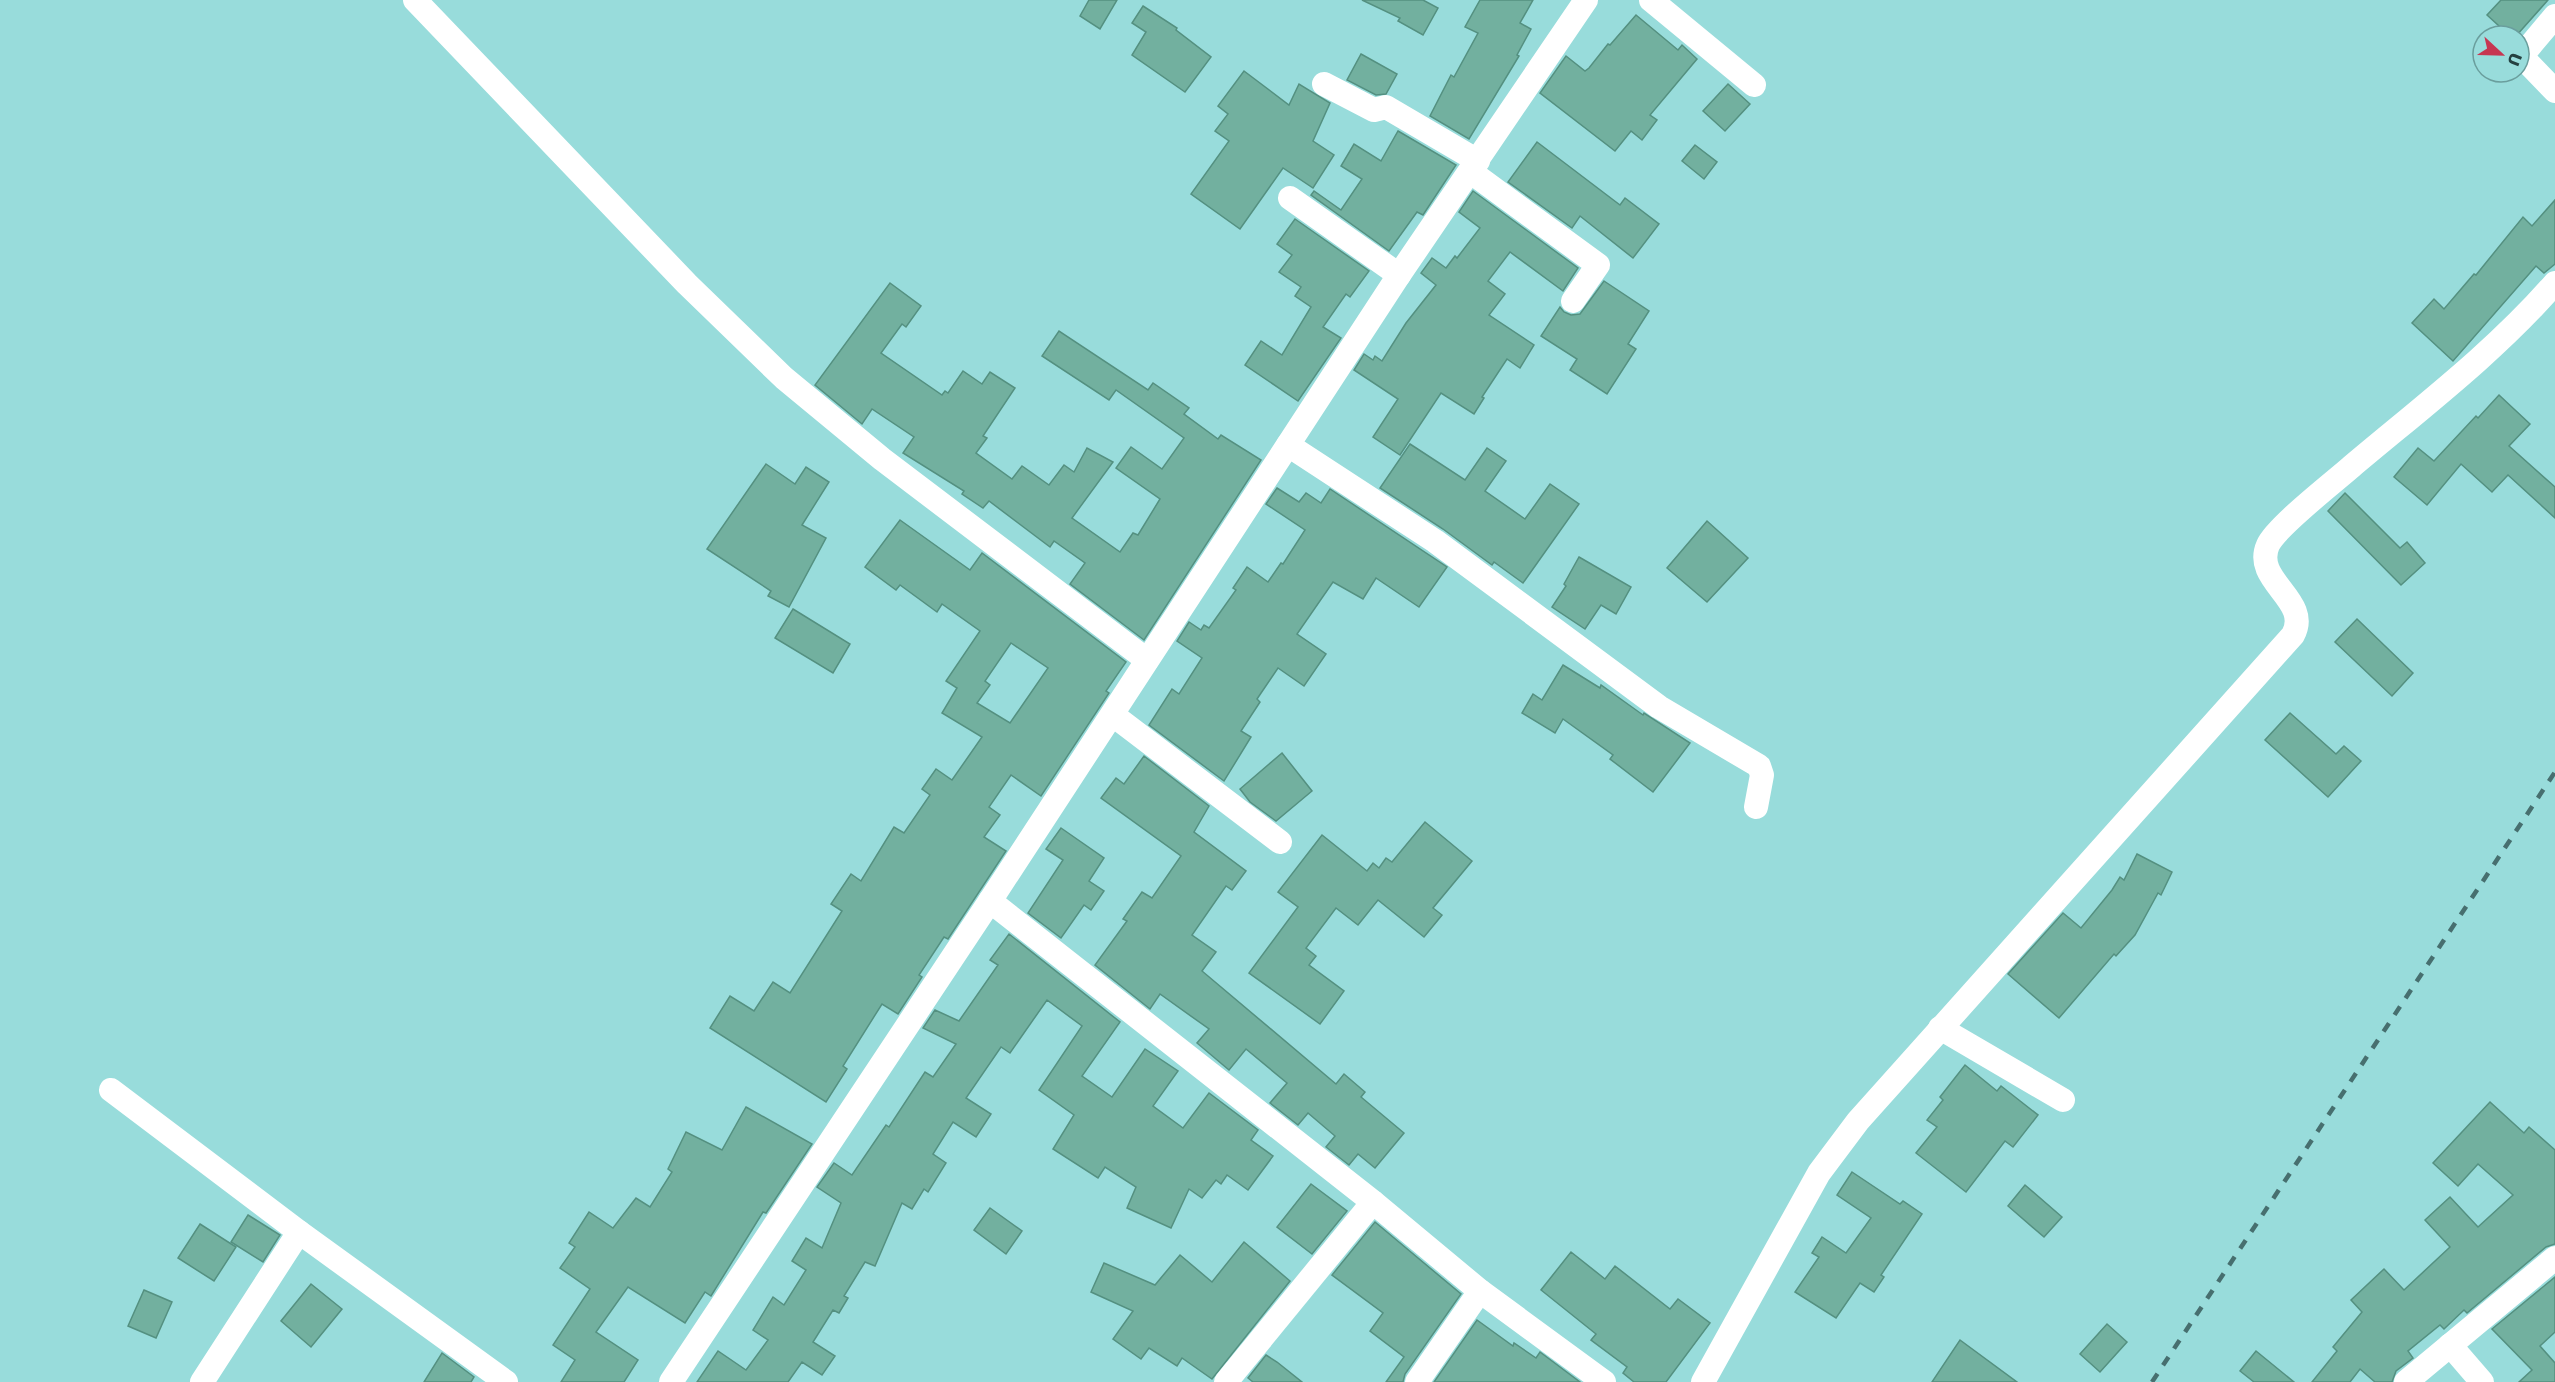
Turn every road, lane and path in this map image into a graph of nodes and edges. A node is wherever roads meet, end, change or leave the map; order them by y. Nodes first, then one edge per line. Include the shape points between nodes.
1 (415, 0) edge
2 (1586, 0) edge
3 (1651, 0) edge
4 (2555, 15) edge
5 (1324, 84) dead end
6 (1754, 85) dead end
7 (2555, 91) edge
8 (1474, 166) junction
9 (1290, 198) dead end
10 (1399, 276) junction
11 (2555, 283) edge
12 (1573, 301) dead end
13 (1288, 445) junction
14 (1147, 660) junction
15 (1113, 715) junction
16 (1756, 807) dead end
17 (1280, 842) dead end
18 (990, 901) junction
19 (1940, 1028) junction
20 (111, 1090) dead end
21 (2063, 1100) dead end
22 (1373, 1202) junction
23 (299, 1232) junction
24 (2555, 1258) edge
25 (1480, 1291) junction
26 (2450, 1345) junction
27 (202, 1382) edge
28 (506, 1382) edge
29 (671, 1382) edge
30 (1226, 1382) edge
31 (1417, 1382) edge
32 (1604, 1382) edge
33 (1703, 1382) edge
34 (2406, 1382) edge
35 (2482, 1382) edge

1 - 14 street via 687,284 784,378 882,459
2 - 8 street
3 - 6 street
4 - 7 street via 2524,53 2526,62
5 - 8 street via 1374,110 1386,107
8 - 10 street
8 - 12 street via 1598,265
9 - 10 street
10 - 13 street
11 - 19 street via 2488,352 2275,535 2265,556 2267,568 2295,610 2298,623 2293,635
13 - 14 street
13 - 16 street via 1435,541 1659,707 1759,766 1762,775
14 - 15 street
15 - 17 street
15 - 18 street
18 - 22 street
18 - 29 street
19 - 21 street
19 - 33 street via 1858,1121 1820,1173
20 - 23 street
22 - 25 street
22 - 30 street
23 - 27 street
23 - 28 street
24 - 26 street
25 - 31 street
25 - 32 street
26 - 34 street
26 - 35 street

